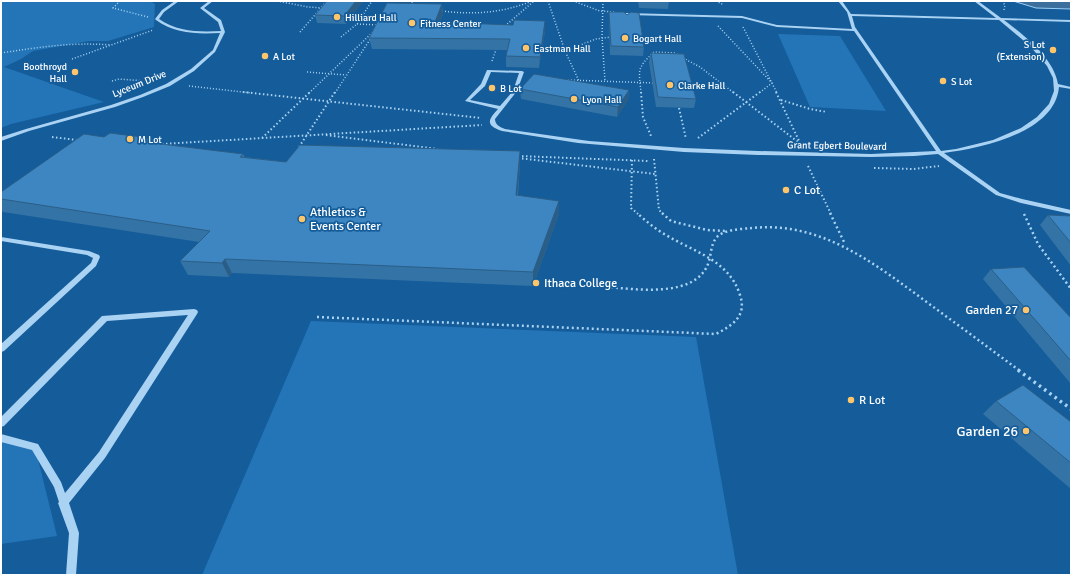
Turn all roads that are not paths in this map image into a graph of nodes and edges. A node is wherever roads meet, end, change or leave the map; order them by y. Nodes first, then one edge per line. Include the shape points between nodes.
1 (177, 1) edge
2 (211, 1) edge
3 (840, 1) edge
4 (976, 1) edge
5 (850, 15) junction
6 (997, 18) junction
7 (627, 21) edge
8 (1071, 21) edge
9 (856, 30) junction
10 (223, 32) junction
11 (1056, 85) junction
12 (1071, 88) edge
13 (501, 108) junction
14 (1, 139) edge
15 (938, 152) junction
16 (1071, 212) edge
17 (1, 239) edge
18 (1, 349) edge
19 (1, 423) edge
20 (1, 438) edge
21 (63, 502) junction
22 (71, 575) edge

1 - 10 street via 157,19 163,27 203,33
2 - 10 street via 202,8 220,20
3 - 5 street
4 - 6 street
5 - 6 street
5 - 9 street
6 - 8 street
6 - 11 street via 1043,57 1055,78
7 - 9 street via 626,14 737,16 777,26
9 - 15 street
10 - 14 street, Lyceum Drive via 215,50 181,77 167,84 118,104
11 - 12 street
11 - 15 street, Grant Egbert Boulevard via 1054,99 1048,108 1038,119 1021,130 976,147
13 - 13 street via 467,101 483,84 489,71 522,72 515,92
13 - 15 street, Grant Egbert Boulevard via 492,121 498,128 612,145 805,154 888,155
15 - 16 street via 998,194
17 - 18 street via 89,253 97,257 94,264
19 - 21 street via 105,318 194,312 102,455
20 - 21 street via 35,447 58,485
21 - 22 street via 74,533

